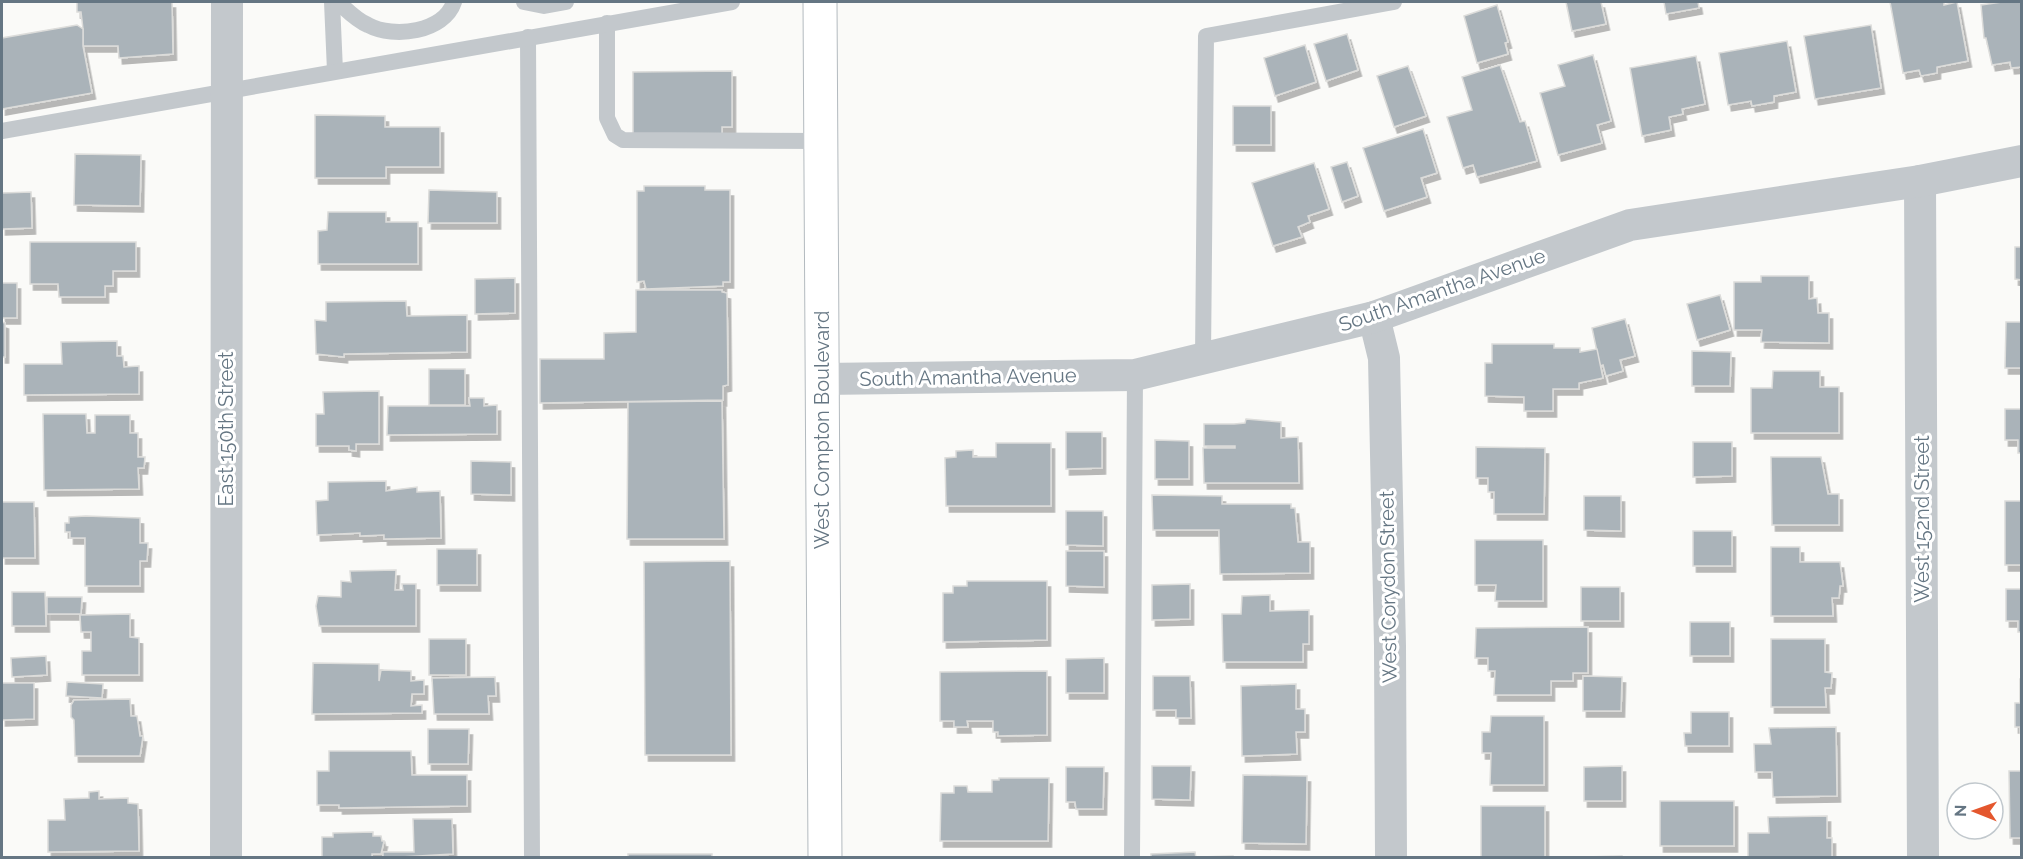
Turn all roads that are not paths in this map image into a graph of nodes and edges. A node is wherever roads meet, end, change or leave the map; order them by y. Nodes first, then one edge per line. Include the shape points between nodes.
1 (227, 2) edge
2 (332, 2) edge
3 (338, 2) edge
4 (454, 2) edge
5 (524, 2) edge
6 (566, 2) edge
7 (732, 2) edge
8 (820, 2) edge
9 (1394, 2) edge
10 (679, 6) edge
11 (607, 23) junction
12 (528, 37) junction
13 (335, 71) junction
14 (227, 90) junction
15 (2, 131) edge
16 (821, 141) junction
17 (2022, 161) edge
18 (1920, 181) junction
19 (1374, 318) junction
20 (1203, 358) junction
21 (1135, 375) junction
22 (822, 379) junction
23 (226, 858) edge
24 (532, 858) edge
25 (825, 858) edge
26 (1132, 858) edge
27 (1391, 858) edge
28 (1923, 858) edge

1 - 14 street, East 150th Street
2 - 13 lane
3 - 4 lane via 368,26 390,31 436,24 451,11
5 - 6 lane via 544,6
7 - 10 lane
8 - 16 main road, West Compton Boulevard
9 - 20 lane via 1206,36
10 - 11 lane
11 - 12 lane
11 - 16 lane via 607,118 622,140
12 - 13 lane
12 - 24 lane
13 - 14 lane
14 - 15 lane
14 - 23 street, East 150th Street
16 - 22 main road, West Compton Boulevard
17 - 18 street, South Amantha Avenue
18 - 19 street, South Amantha Avenue via 1630,225
18 - 28 street, West 152nd Street
19 - 20 street, South Amantha Avenue
19 - 27 street, West Corydon Street via 1384,358
20 - 21 street, South Amantha Avenue
21 - 22 street, South Amantha Avenue
21 - 26 lane
22 - 25 main road, West Compton Boulevard

